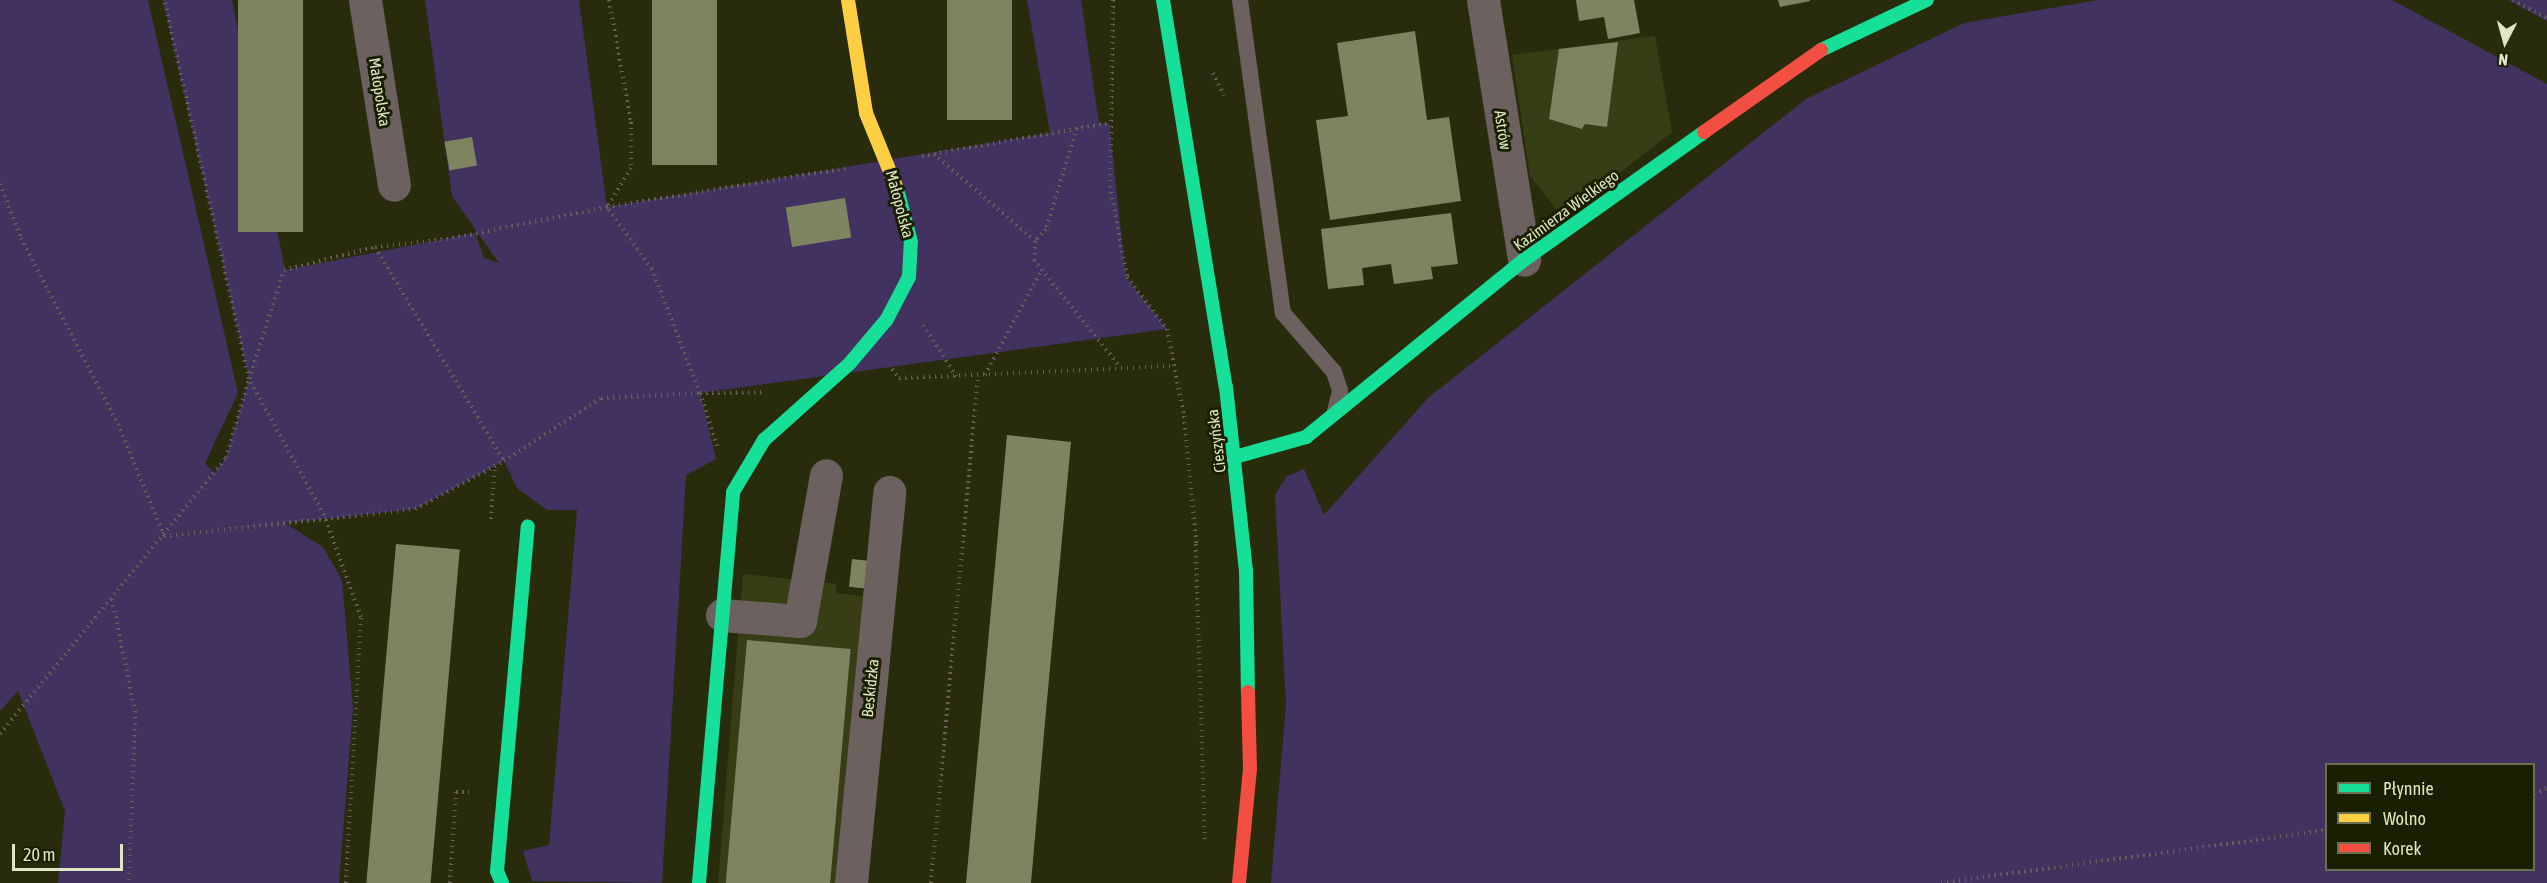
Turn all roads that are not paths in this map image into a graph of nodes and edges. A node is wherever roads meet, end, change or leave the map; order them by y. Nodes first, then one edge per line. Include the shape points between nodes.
1 (365, 0) edge
2 (848, 0) edge
3 (1163, 0) edge
4 (1240, 0) edge
5 (1483, 0) edge
6 (1927, 0) edge
7 (394, 185) dead end
8 (1524, 260) junction
9 (1333, 416) junction
10 (1235, 457) junction
11 (826, 476) dead end
12 (889, 492) dead end
13 (528, 526) dead end
14 (722, 615) junction
15 (502, 883) edge
16 (699, 883) edge
17 (850, 883) edge
18 (1239, 883) edge

1 - 7 street, Małopolska
2 - 14 street, Małopolska via 866,113 889,162 911,242 909,277 870,339 764,440 733,492
3 - 10 street, Cieszyńska
4 - 9 lane via 1283,313 1334,372 1340,391
5 - 8 street, Astrów
6 - 8 street, Kazimierza Wielkiego via 1817,52
8 - 9 street, Kazimierza Wielkiego
9 - 10 street, Kazimierza Wielkiego via 1282,448
10 - 18 street, Cieszyńska via 1251,676 1250,769
11 - 14 street via 800,621
12 - 17 street, Beskidzka
13 - 15 street via 497,871
14 - 16 street

